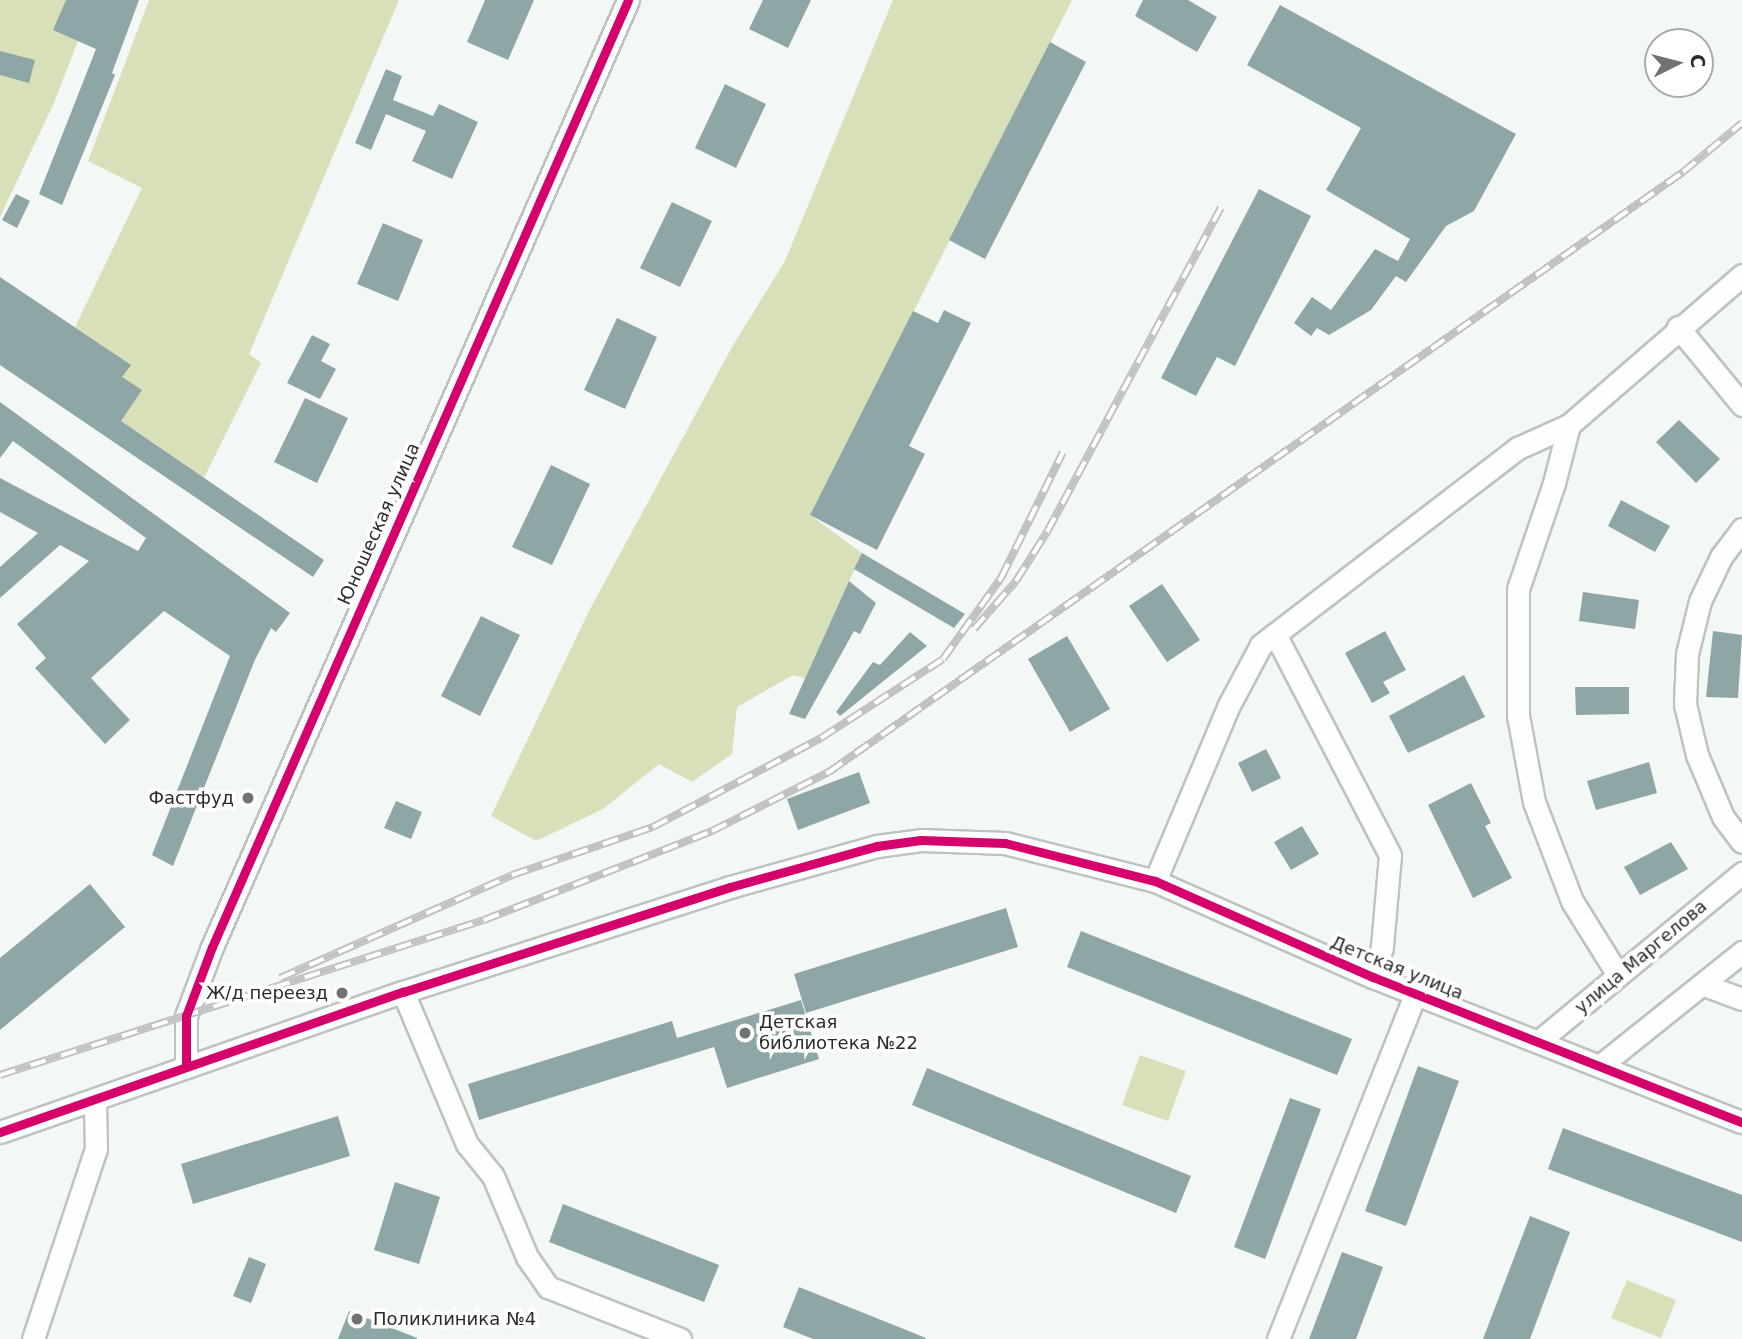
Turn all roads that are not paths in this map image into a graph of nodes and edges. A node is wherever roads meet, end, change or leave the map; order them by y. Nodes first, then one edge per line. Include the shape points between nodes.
1 (628, 0) edge
2 (1742, 275) edge
3 (1678, 327) junction
4 (1742, 405) edge
5 (1569, 425) junction
6 (1742, 529) edge
7 (1275, 634) junction
8 (1742, 842) edge
9 (1742, 873) edge
10 (1155, 881) junction
11 (1742, 953) edge
12 (1618, 975) junction
13 (1373, 977) junction
14 (1704, 985) junction
15 (404, 992) junction
16 (1415, 994) junction
17 (1742, 999) edge
18 (1539, 1041) junction
19 (1601, 1065) junction
20 (186, 1067) junction
21 (95, 1102) junction
22 (1742, 1122) edge
23 (0, 1132) edge
24 (33, 1339) edge
25 (680, 1339) edge
26 (1278, 1339) edge

1 - 20 street, Юношеская улица via 212,947 186,1016
2 - 3 street
3 - 4 street
3 - 5 street
5 - 7 street via 1518,448
5 - 12 street via 1555,483 1518,589 1518,716 1534,802 1572,901
6 - 8 street via 1720,557 1700,601 1687,654 1685,704 1696,755 1723,817
7 - 10 street via 1261,645 1228,707
7 - 13 street, Детская улица via 1390,855 1382,947
9 - 12 street, улица Маргелова
10 - 13 street, Детская улица
10 - 15 street, Детская улица via 1039,850 965,840 877,846 730,887
11 - 14 street
12 - 18 street, улица Маргелова
13 - 16 street, Детская улица
14 - 17 street
14 - 19 street
15 - 20 street
15 - 25 street via 467,1144 494,1176 527,1257 548,1287
16 - 18 street, Детская улица
16 - 26 street, Детская улица
18 - 19 street, Детская улица
19 - 22 street, Детская улица
20 - 21 street
21 - 23 street
21 - 24 street via 96,1149

